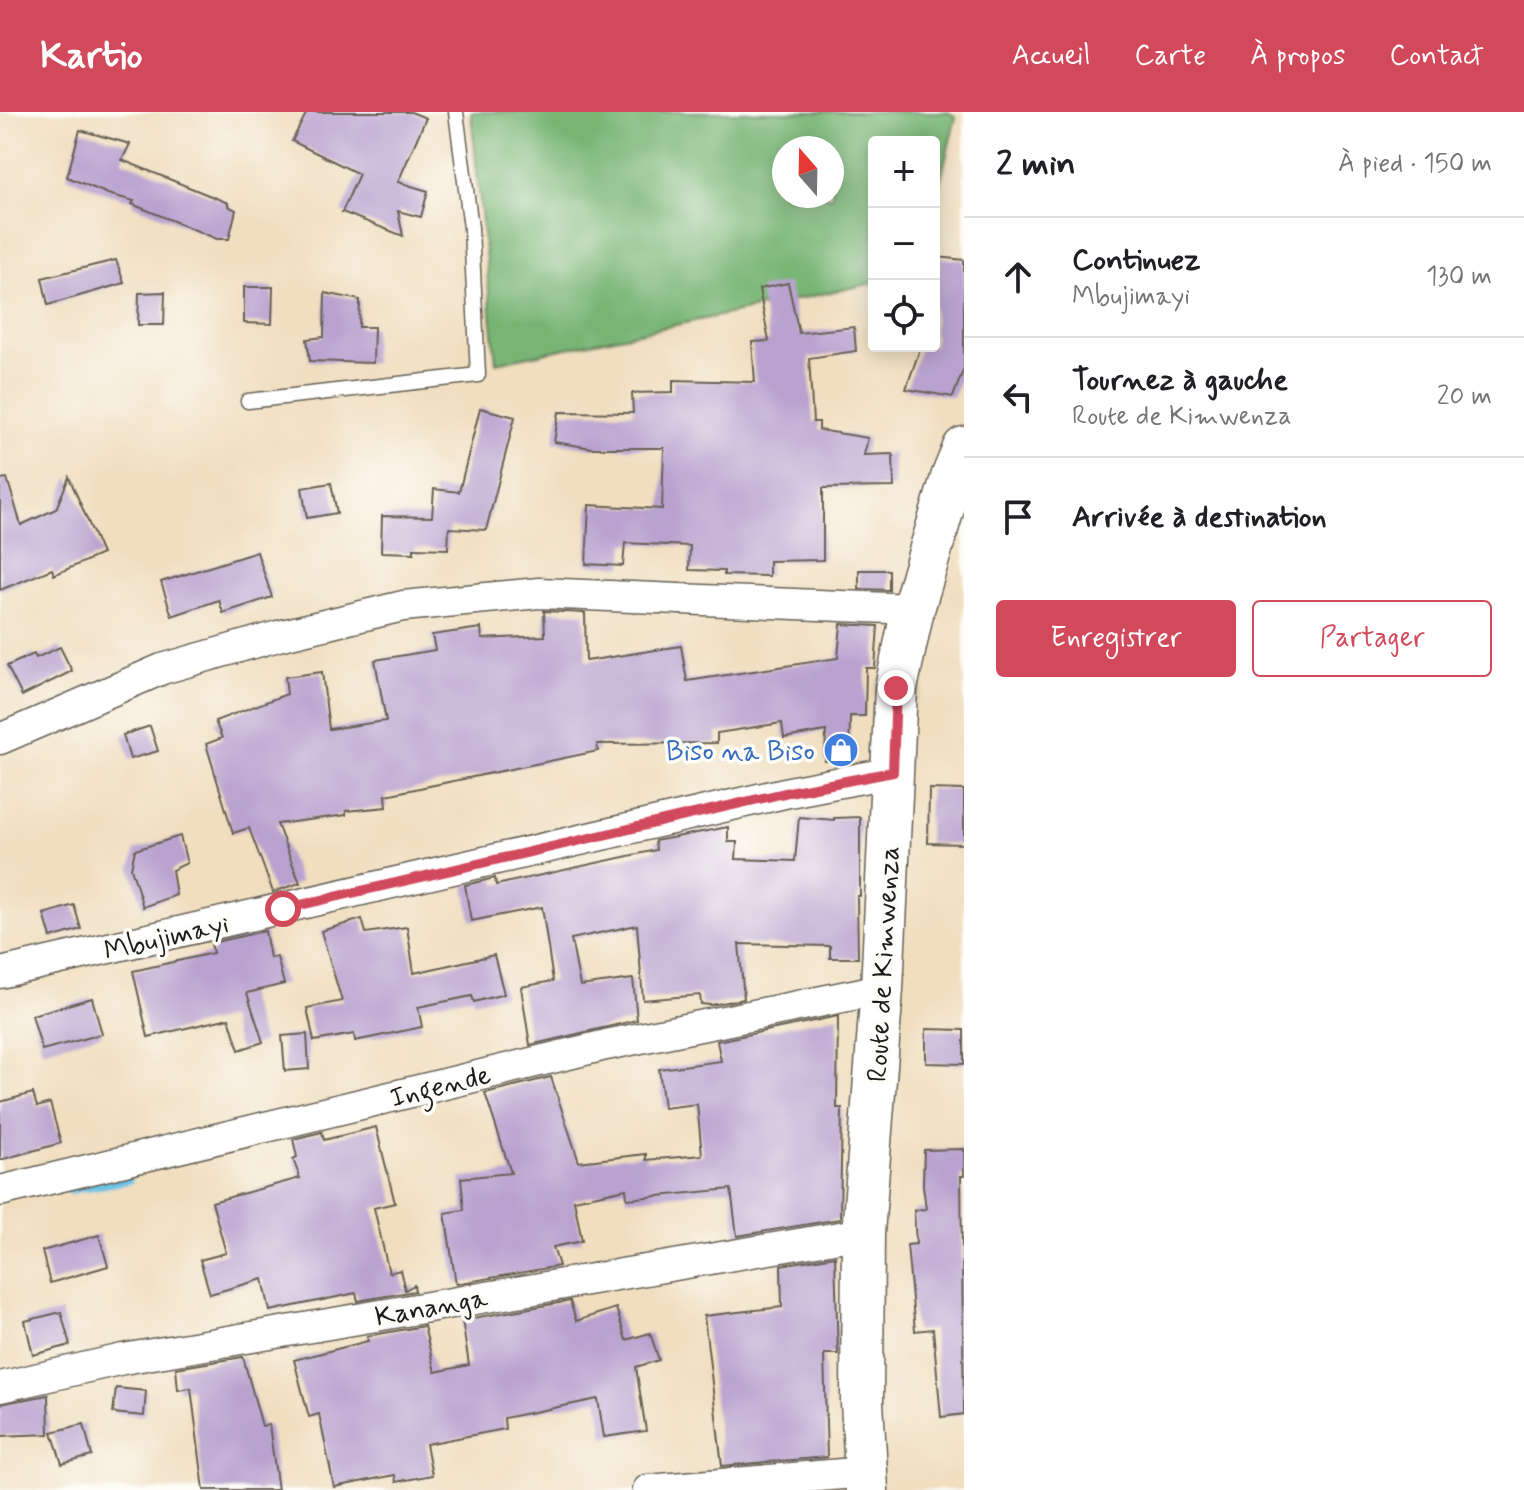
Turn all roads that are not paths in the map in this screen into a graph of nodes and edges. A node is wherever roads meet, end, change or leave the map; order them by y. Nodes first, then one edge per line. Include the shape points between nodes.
1 (456, 112) edge
2 (248, 401) dead end
3 (964, 448) edge
4 (913, 609) junction
5 (0, 739) edge
6 (893, 772) junction
7 (0, 973) edge
8 (882, 989) junction
9 (0, 1191) edge
10 (863, 1233) junction
11 (0, 1387) edge
12 (867, 1481) edge
13 (648, 1490) edge

1 - 2 lane via 471,228 478,375
3 - 4 street, Route de Kimwenza
4 - 5 street via 539,593 403,606 162,669
4 - 6 street, Route de Kimwenza via 896,688
6 - 7 street, Mbujimayi
6 - 8 street, Route de Kimwenza
8 - 9 street, Ingende via 606,1045
8 - 10 street, Route de Kimwenza
10 - 11 street, Kananga via 123,1359
10 - 12 street, Route de Kimwenza
12 - 13 street

